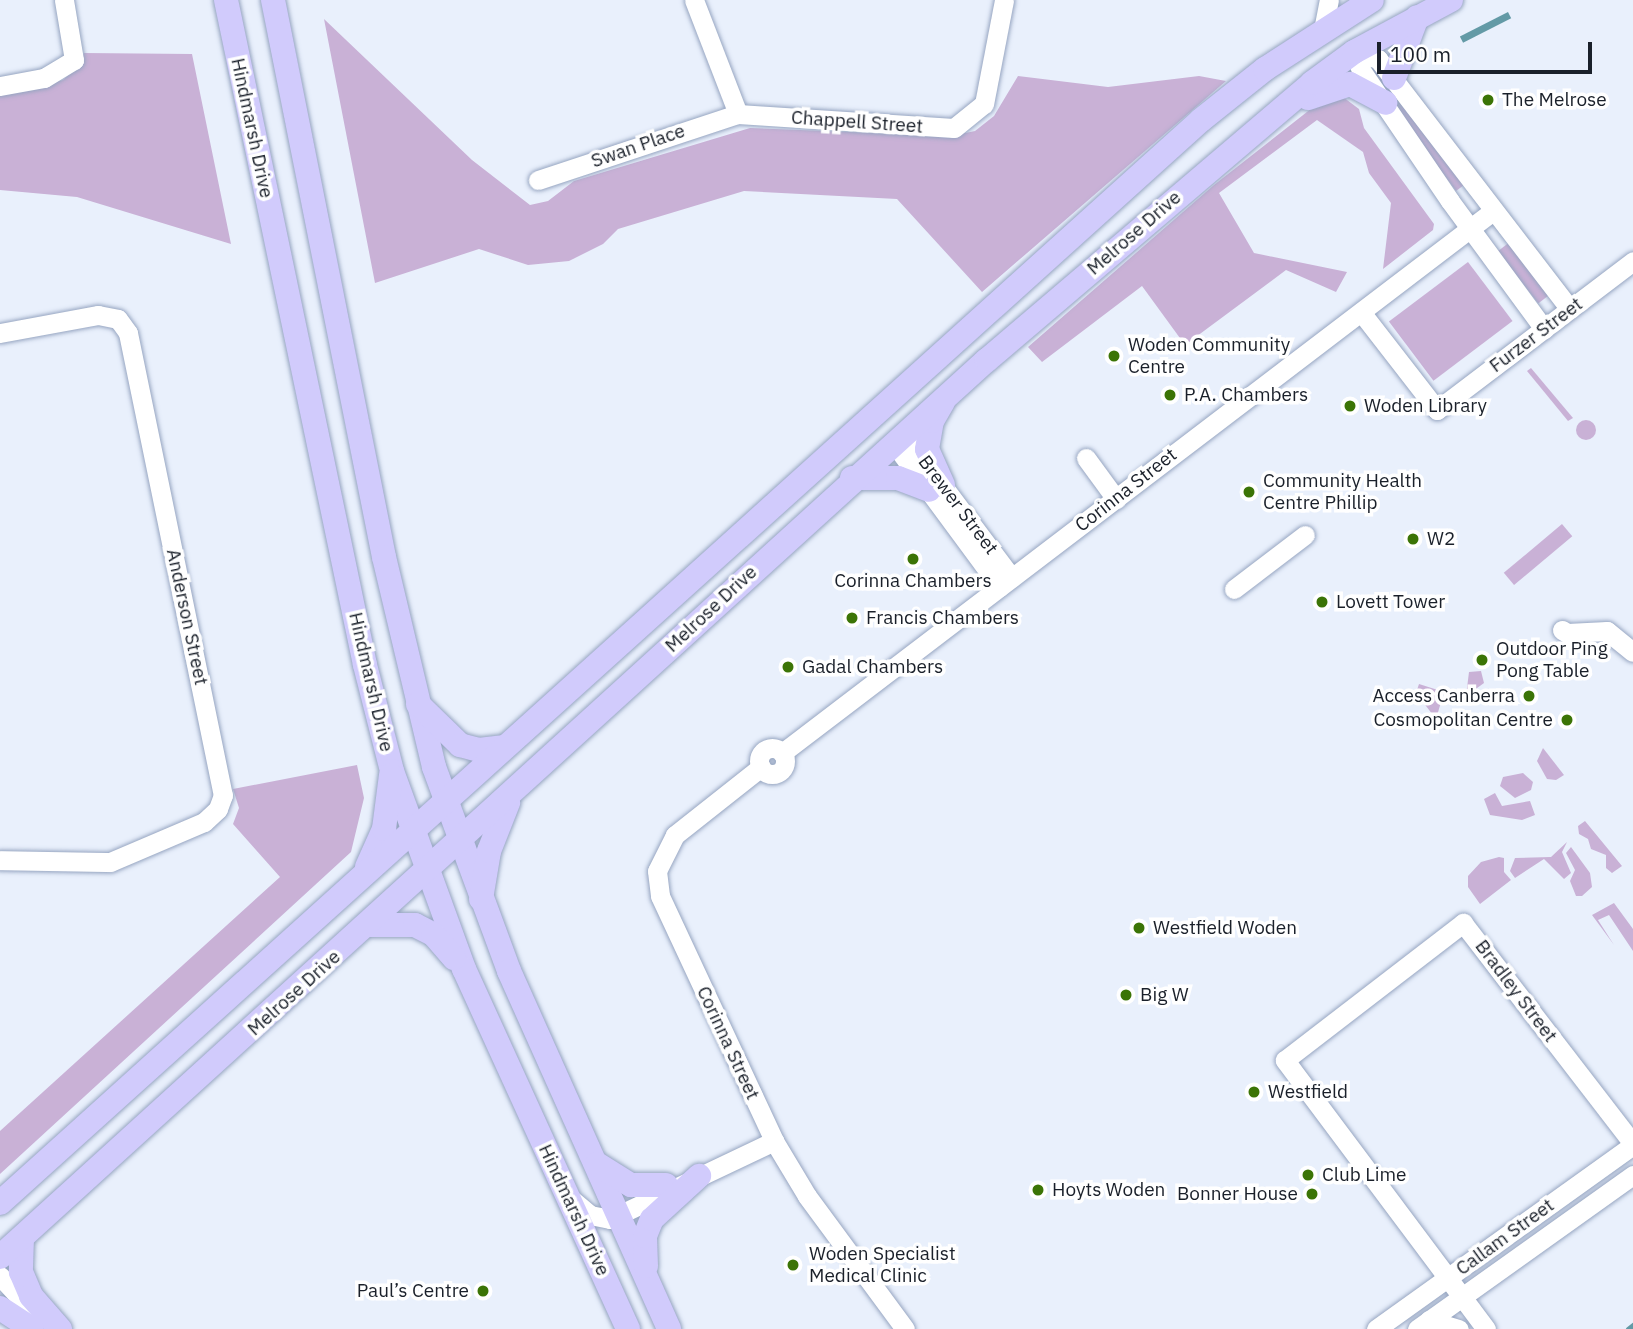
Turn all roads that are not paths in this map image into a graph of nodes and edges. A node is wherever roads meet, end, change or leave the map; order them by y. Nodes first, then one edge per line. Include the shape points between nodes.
1 (64, 0) edge
2 (226, 0) edge
3 (273, 0) edge
4 (694, 0) edge
5 (1004, 0) edge
6 (1329, 0) edge
7 (1375, 0) edge
8 (1451, 0) edge
9 (1417, 17) junction
10 (1323, 30) junction
11 (1295, 49) junction
12 (1354, 52) junction
13 (1394, 78) junction
14 (0, 86) edge
15 (1385, 103) junction
16 (738, 114) junction
17 (1269, 117) junction
18 (538, 180) dead end
19 (1493, 211) junction
20 (1471, 228) junction
21 (1633, 261) edge
22 (1570, 309) junction
23 (1361, 312) junction
24 (1544, 329) junction
25 (0, 333) edge
26 (946, 395) junction
27 (878, 413) junction
28 (898, 437) junction
29 (1086, 458) dead end
30 (845, 485) junction
31 (936, 488) junction
32 (792, 491) junction
33 (1116, 499) junction
34 (799, 527) junction
35 (1305, 535) dead end
36 (1006, 582) junction
37 (1234, 589) dead end
38 (1562, 630) dead end
39 (1633, 652) edge
40 (417, 704) junction
41 (505, 747) junction
42 (392, 771) junction
43 (511, 796) junction
44 (446, 801) junction
45 (414, 831) junction
46 (460, 842) junction
47 (0, 860) edge
48 (428, 872) junction
49 (362, 878) junction
50 (481, 901) junction
51 (370, 925) junction
52 (464, 969) junction
53 (774, 1141) junction
54 (1633, 1145) edge
55 (596, 1164) junction
56 (1633, 1175) edge
57 (699, 1176) junction
58 (20, 1185) junction
59 (666, 1185) junction
60 (568, 1197) junction
61 (0, 1203) edge
62 (611, 1213) junction
63 (0, 1219) edge
64 (22, 1238) junction
65 (590, 1244) junction
66 (0, 1257) edge
67 (0, 1276) edge
68 (647, 1278) junction
69 (1448, 1278) junction
70 (0, 1290) edge
71 (1462, 1297) junction
72 (0, 1308) edge
73 (1423, 1325) edge
74 (32, 1329) edge
75 (49, 1329) edge
76 (60, 1329) edge
77 (628, 1329) edge
78 (669, 1329) edge
79 (905, 1329) edge
80 (1376, 1329) edge
81 (1459, 1329) edge
82 (1486, 1329) edge

1 - 14 street via 74,60 44,78
2 - 42 main road, Hindmarsh Drive via 365,665
3 - 40 main road, Hindmarsh Drive
4 - 16 street
5 - 16 street, Chappell Street via 984,104 954,128
6 - 10 street
7 - 10 main road, Melrose Drive
7 - 12 main road via 1355,37
8 - 9 main road, Melrose Drive
9 - 12 main road, Melrose Drive
9 - 13 main road
10 - 11 main road, Melrose Drive
11 - 12 main road via 1311,54 1330,47
11 - 27 main road, Melrose Drive via 1229,96
12 - 13 street via 1378,59
12 - 15 street
12 - 17 main road, Melrose Drive
13 - 19 street
15 - 17 main road via 1350,84 1328,87
15 - 20 street
16 - 18 street, Swan Place
17 - 26 main road, Melrose Drive
19 - 20 street, Corinna Street
19 - 22 street
20 - 23 street, Corinna Street
20 - 24 street
21 - 22 street, Furzer Street
22 - 24 street, Furzer Street
23 - 24 street, Furzer Street via 1437,410
23 - 33 street, Corinna Street
25 - 47 street, Anderson Street via 98,315 118,319 128,332 223,795 218,809 204,822 110,862
26 - 28 main road, Melrose Drive
26 - 31 main road via 932,421 928,449
27 - 28 main road
27 - 32 main road, Melrose Drive
28 - 30 main road, Melrose Drive
28 - 31 street, Brewer Street
29 - 33 street
30 - 31 main road via 898,478
30 - 32 main road via 812,498
30 - 34 main road, Melrose Drive
31 - 36 street, Brewer Street
32 - 34 main road
32 - 41 main road, Melrose Drive
33 - 36 street, Corinna Street
34 - 43 main road, Melrose Drive
35 - 37 street
36 - 53 street, Corinna Street via 782,753 785,761 779,772 767,773 761,767 675,835 660,860 657,879 684,951
38 - 39 street via 1607,631
40 - 41 main road via 460,745 479,750
40 - 44 main road, Hindmarsh Drive
41 - 44 main road, Melrose Drive
42 - 45 main road, Hindmarsh Drive
42 - 49 main road via 384,829
43 - 46 main road, Melrose Drive
43 - 50 main road via 489,851
44 - 45 main road, Melrose Drive
44 - 46 main road, Hindmarsh Drive
45 - 48 main road, Hindmarsh Drive
45 - 49 main road, Melrose Drive
46 - 48 main road, Melrose Drive
46 - 50 main road, Hindmarsh Drive
48 - 51 main road, Melrose Drive
48 - 52 main road, Hindmarsh Drive
49 - 58 main road, Melrose Drive
50 - 55 main road, Hindmarsh Drive
51 - 52 main road via 415,925 433,934
51 - 64 main road, Melrose Drive
52 - 60 main road, Hindmarsh Drive
53 - 57 street
53 - 79 street, Corinna Street via 807,1196
54 - 69 street, Callam Street
54 - 69 street, Bradley Street via 1463,923 1286,1060
55 - 59 main road via 631,1185
55 - 62 main road, Hindmarsh Drive
56 - 71 street, Callam Street
57 - 59 street
57 - 62 street
57 - 68 main road via 652,1219 645,1236
58 - 61 main road, Melrose Drive
58 - 63 street
59 - 62 street
60 - 62 street
60 - 65 main road, Hindmarsh Drive
62 - 65 street
62 - 68 main road, Hindmarsh Drive
64 - 66 main road, Melrose Drive
64 - 76 main road via 21,1272 31,1296
65 - 77 main road, Hindmarsh Drive
67 - 75 street
68 - 78 main road, Hindmarsh Drive
69 - 71 street
69 - 80 street, Callam Street
70 - 74 street
71 - 73 street, Callam Street
71 - 82 street
72 - 74 main road
73 - 81 street

